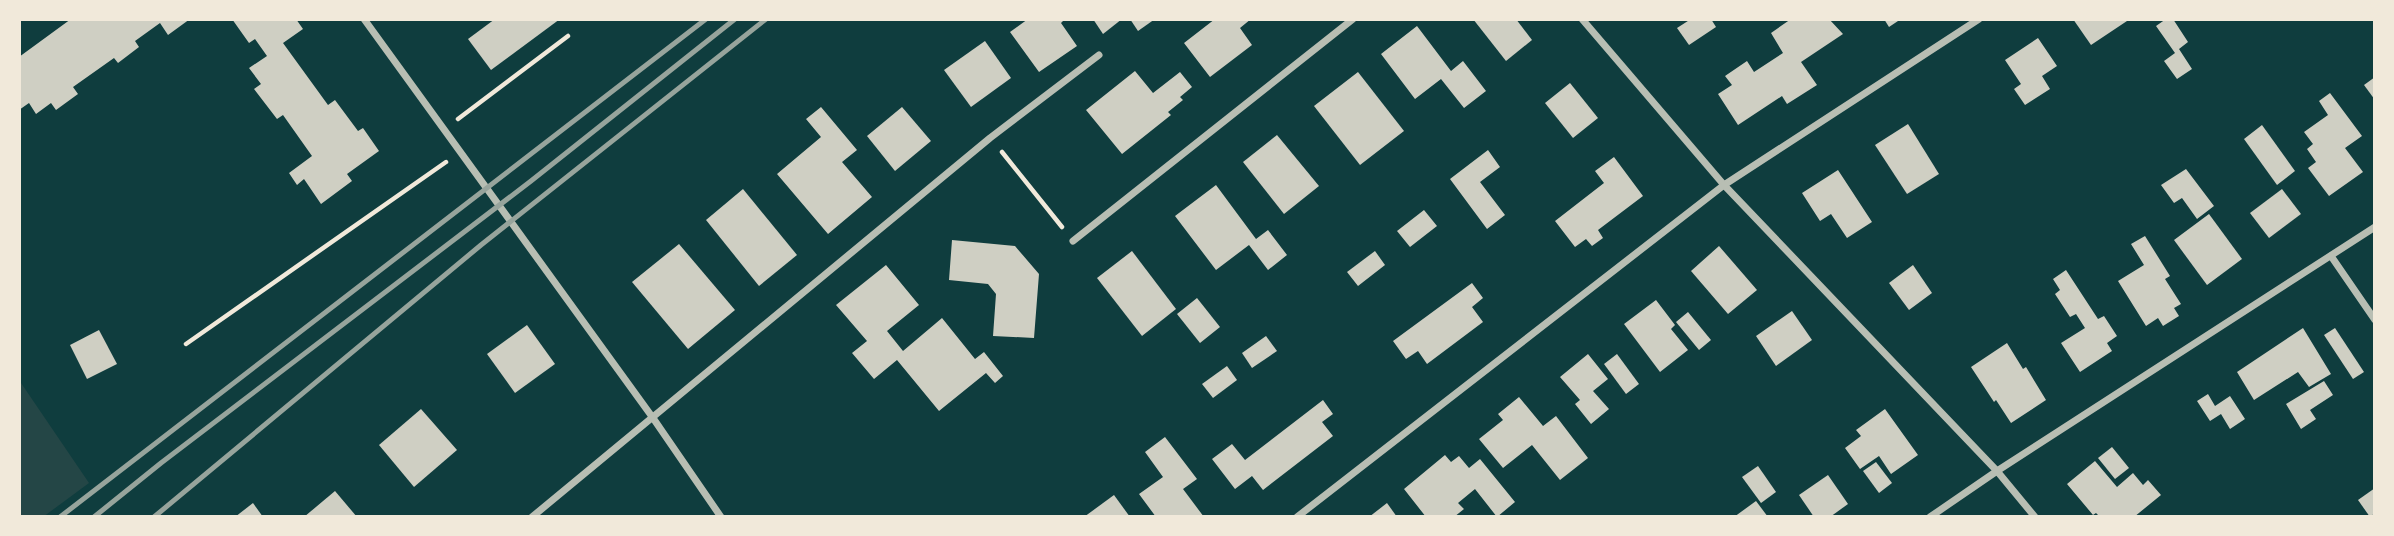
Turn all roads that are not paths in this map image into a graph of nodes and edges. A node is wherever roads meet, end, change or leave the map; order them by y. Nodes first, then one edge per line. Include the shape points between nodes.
1 (364, 19) edge
2 (1353, 19) edge
3 (1582, 19) edge
4 (1979, 19) edge
5 (1099, 55) dead end
6 (1724, 185) junction
7 (2375, 227) edge
8 (1073, 241) road end
9 (2331, 256) junction
10 (2375, 320) edge
11 (653, 418) junction
12 (1997, 471) junction
13 (533, 517) edge
14 (720, 517) edge
15 (1297, 517) edge
16 (1930, 517) edge
17 (2035, 517) edge

1 - 11 street
2 - 8 street
3 - 6 street
4 - 6 street
5 - 11 street via 990,138
6 - 12 street
6 - 15 street
7 - 9 street
9 - 10 street
9 - 12 street
11 - 13 street
11 - 14 street
12 - 16 street
12 - 17 street

